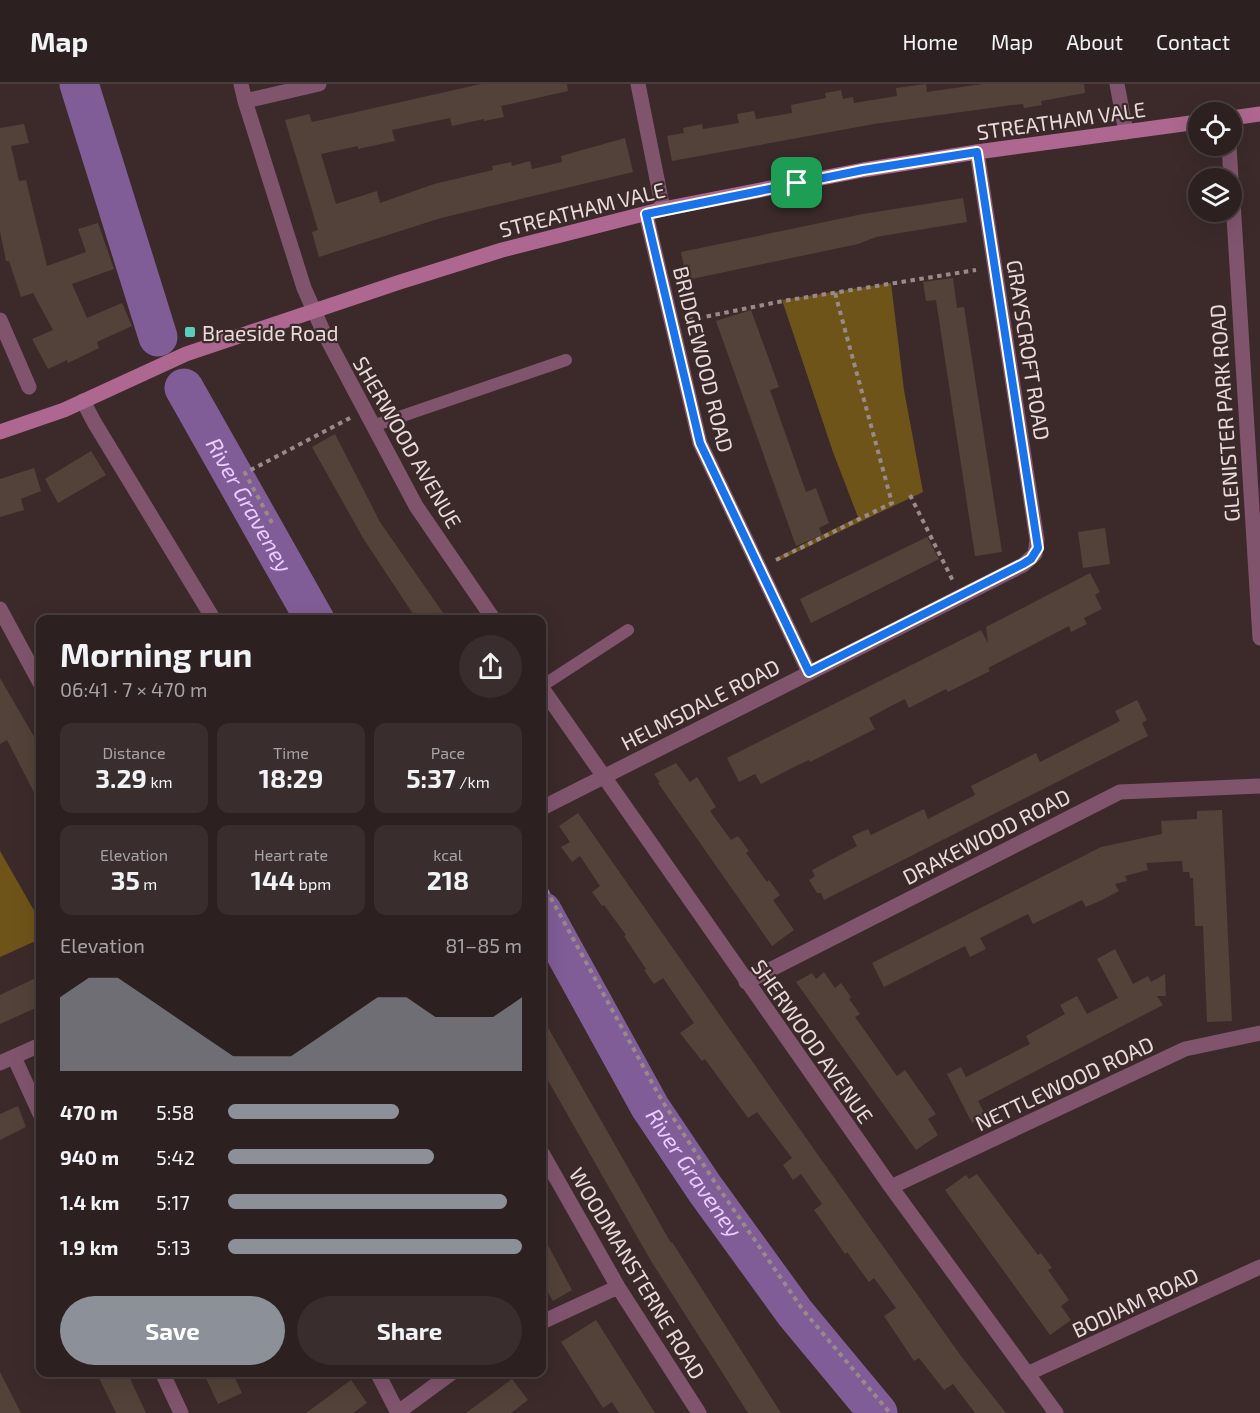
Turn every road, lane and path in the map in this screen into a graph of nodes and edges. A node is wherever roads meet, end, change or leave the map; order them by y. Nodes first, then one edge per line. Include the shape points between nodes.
1 (241, 84) edge
2 (319, 84) edge
3 (638, 84) edge
4 (1116, 84) edge
5 (245, 101) junction
6 (1260, 114) edge
7 (1242, 117) edge
8 (1188, 123) edge
9 (1126, 132) junction
10 (977, 152) junction
11 (663, 209) junction
12 (646, 214) junction
13 (1234, 222) edge
14 (976, 270) dead end
15 (836, 293) junction
16 (313, 310) junction
17 (0, 320) edge
18 (689, 320) dead end
19 (566, 360) dead end
20 (29, 387) dead end
21 (83, 401) junction
22 (364, 411) junction
23 (373, 426) junction
24 (0, 432) edge
25 (910, 495) dead end
26 (272, 523) dead end
27 (1035, 554) joint
28 (776, 560) dead end
29 (953, 581) dead end
30 (0, 609) edge
31 (211, 615) edge
32 (491, 615) edge
33 (628, 630) dead end
34 (1260, 638) edge
35 (809, 672) junction
36 (36, 676) edge
37 (546, 684) edge
38 (546, 693) edge
39 (604, 776) junction
40 (1260, 786) edge
41 (546, 806) edge
42 (546, 889) edge
43 (746, 982) junction
44 (1260, 1033) edge
45 (36, 1047) edge
46 (7, 1060) edge
47 (36, 1107) edge
48 (546, 1160) edge
49 (891, 1187) junction
50 (1260, 1267) edge
51 (618, 1287) junction
52 (546, 1320) edge
53 (1027, 1374) junction
54 (164, 1377) edge
55 (379, 1377) edge
56 (446, 1377) edge
57 (182, 1413) edge
58 (397, 1413) edge
59 (699, 1413) edge
60 (890, 1413) edge
61 (1056, 1413) edge

1 - 5 street
2 - 5 street
3 - 11 street
4 - 9 street
5 - 16 street
6 - 7 main road
8 - 9 main road, STREATHAM VALE
9 - 10 main road, STREATHAM VALE
10 - 11 main road, STREATHAM VALE
10 - 27 street, GRAYSCROFT ROAD via 1037,540
11 - 12 main road, STREATHAM VALE
12 - 16 main road, STREATHAM VALE via 502,250
12 - 35 street, BRIDGEWOOD ROAD via 700,443
13 - 34 street, GLENISTER PARK ROAD
14 - 15 path
15 - 18 path
15 - 28 path via 892,503
16 - 21 main road, STREATHAM VALE via 186,354
16 - 22 street, SHERWOOD AVENUE
17 - 20 street
19 - 23 lane
21 - 24 main road, STREATHAM VALE
21 - 31 street
22 - 23 street, SHERWOOD AVENUE
22 - 26 path via 245,473
23 - 32 street, SHERWOOD AVENUE via 416,506
25 - 29 path
27 - 35 street, HELMSDALE ROAD via 1023,564
30 - 36 street
33 - 37 lane
35 - 39 street, HELMSDALE ROAD
38 - 39 street, SHERWOOD AVENUE
39 - 41 street, HELMSDALE ROAD
39 - 43 street, SHERWOOD AVENUE
40 - 43 street, DRAKEWOOD ROAD via 1120,792
42 - 60 path via 661,1099 710,1174 804,1310
43 - 49 street, SHERWOOD AVENUE
44 - 49 street, NETTLEWOOD ROAD via 1185,1049
45 - 46 street
46 - 47 street
48 - 51 street, WOODMANSTERNE ROAD
49 - 53 street, SHERWOOD AVENUE
50 - 53 street, BODIAM ROAD
51 - 52 street
51 - 59 street, WOODMANSTERNE ROAD
53 - 61 street, SHERWOOD AVENUE
54 - 57 street
55 - 58 street
56 - 58 street

